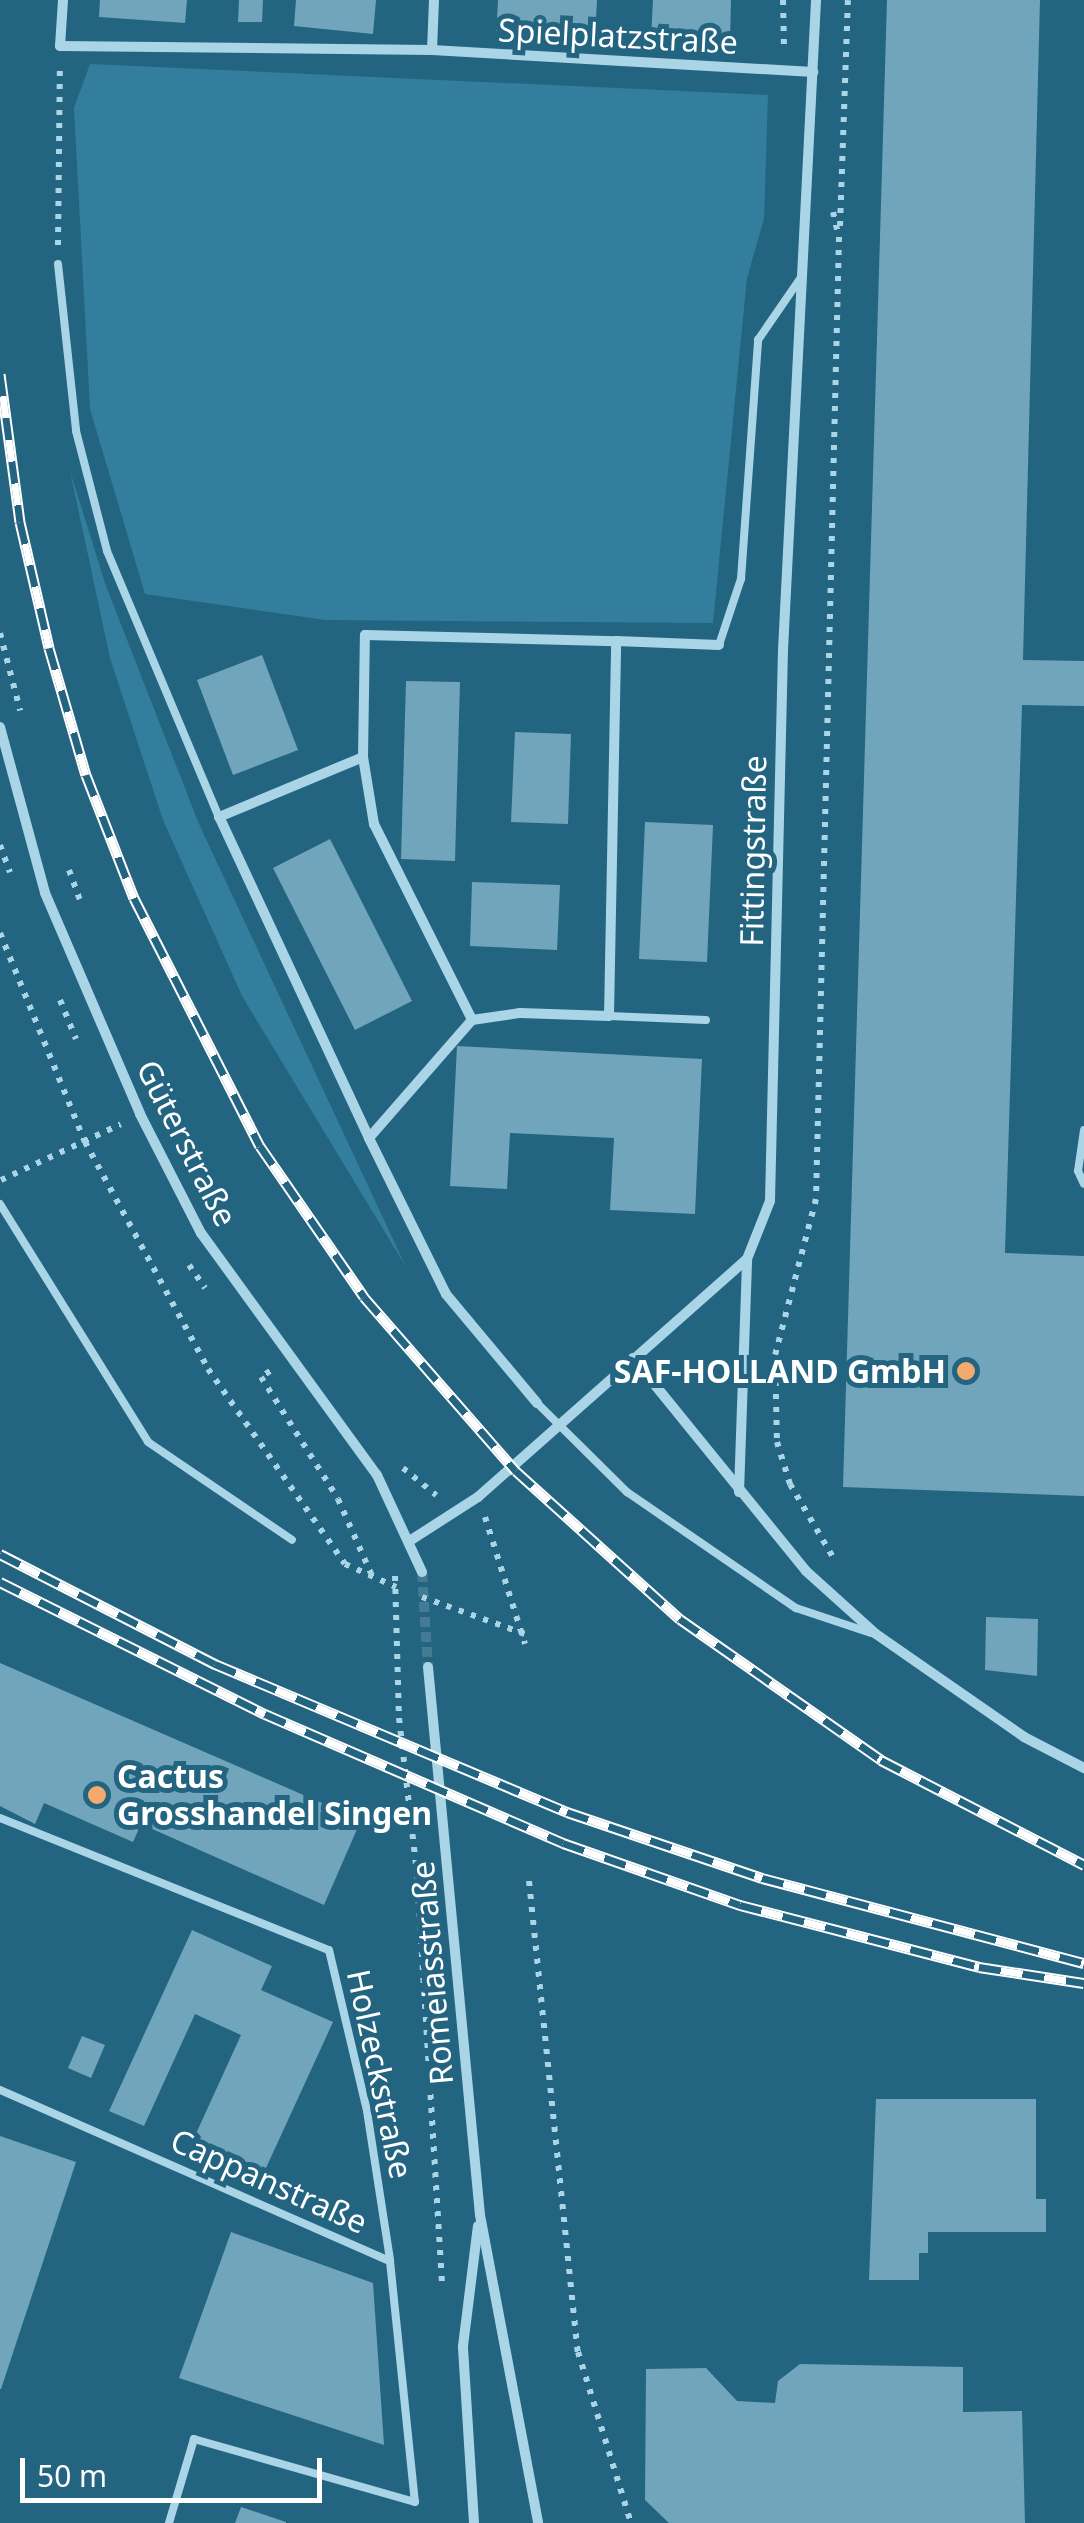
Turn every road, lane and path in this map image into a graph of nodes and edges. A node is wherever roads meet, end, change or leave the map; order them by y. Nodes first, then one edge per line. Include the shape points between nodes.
1 (62, 0) edge
2 (434, 0) edge
3 (783, 0) edge
4 (816, 0) edge
5 (848, 0) edge
6 (60, 46) junction
7 (432, 50) junction
8 (785, 70) junction
9 (814, 72) junction
10 (827, 184) dead end
11 (839, 238) junction
12 (58, 264) joint
13 (800, 279) junction
14 (0, 633) edge
15 (616, 641) junction
16 (719, 645) joint
17 (23, 722) dead end
18 (0, 727) edge
19 (363, 757) junction
20 (219, 817) junction
21 (0, 845) edge
22 (66, 864) dead end
23 (16, 887) dead end
24 (86, 918) dead end
25 (0, 933) edge
26 (56, 991) dead end
27 (609, 1016) junction
28 (472, 1020) junction
29 (706, 1020) dead end
30 (78, 1042) dead end
31 (111, 1108) dead end
32 (140, 1114) junction
33 (120, 1125) junction
34 (1084, 1130) edge
35 (368, 1138) junction
36 (128, 1141) dead end
37 (85, 1142) junction
38 (0, 1180) edge
39 (1084, 1184) edge
40 (0, 1204) edge
41 (185, 1256) dead end
42 (748, 1259) junction
43 (215, 1301) dead end
44 (259, 1357) dead end
45 (633, 1358) junction
46 (288, 1359) junction
47 (270, 1371) junction
48 (281, 1386) dead end
49 (537, 1403) joint
50 (391, 1454) dead end
51 (739, 1493) junction
52 (478, 1497) junction
53 (456, 1512) junction
54 (292, 1540) dead end
55 (411, 1540) junction
56 (391, 1563) dead end
57 (840, 1570) dead end
58 (422, 1572) tunnel mouth
59 (373, 1578) junction
60 (525, 1634) junction
61 (876, 1634) junction
62 (525, 1644) dead end
63 (428, 1666) tunnel mouth
64 (1084, 1768) edge
65 (0, 1818) edge
66 (529, 1881) dead end
67 (0, 2090) edge
68 (480, 2215) junction
69 (390, 2261) junction
70 (443, 2306) dead end
71 (169, 2523) edge
72 (474, 2523) edge
73 (538, 2523) edge
74 (631, 2523) edge

1 - 6 street
2 - 7 street
3 - 8 path
4 - 9 street, Fittingstraße
5 - 11 path
6 - 7 street, Spielplatzstraße
6 - 12 path
7 - 8 street, Spielplatzstraße
8 - 9 street, Spielplatzstraße
9 - 13 street, Fittingstraße
10 - 11 path
11 - 57 path via 816,1199 775,1355 777,1442 790,1484
12 - 20 lane via 76,431 107,551
13 - 16 lane via 758,340 741,579
13 - 42 street, Fittingstraße via 770,1201
14 - 17 path
15 - 16 street
15 - 19 street via 365,635
15 - 27 street
18 - 32 street, Güterstraße via 45,893
19 - 20 street
19 - 28 street via 374,824
20 - 35 street
21 - 23 path
22 - 24 path
25 - 37 path
26 - 30 path
27 - 28 street via 520,1013
27 - 29 lane
28 - 35 street
31 - 33 path
32 - 33 path
32 - 46 street, Güterstraße via 201,1233
33 - 36 path
33 - 37 path
34 - 39 lane via 1078,1172
35 - 49 street via 446,1294
37 - 38 path
37 - 59 path via 208,1369 345,1564
40 - 54 lane via 148,1442
41 - 43 path
42 - 45 street, Fittingstraße
42 - 51 street
44 - 47 path
45 - 51 street
45 - 52 street, Fittingstraße
46 - 47 path
46 - 55 street, Güterstraße via 376,1475
47 - 48 path
47 - 59 path via 261,1376 338,1500
49 - 61 lane via 628,1492 796,1608
50 - 53 path
51 - 61 street via 806,1571
52 - 53 street, Fittingstraße
52 - 60 path
53 - 55 street, Fittingstraße
55 - 58 street
56 - 70 path
59 - 60 path
60 - 62 path
61 - 64 street via 1024,1737
63 - 68 street, Romeiasstraße
65 - 69 lane, Holzeckstraße via 328,1950 367,2111
66 - 74 path via 578,2352
67 - 69 lane, Cappanstraße
68 - 72 street, Romeiasstraße via 463,2346
68 - 73 street, Romeiasstraße
69 - 71 lane, Cappanstraße via 415,2502 194,2439

